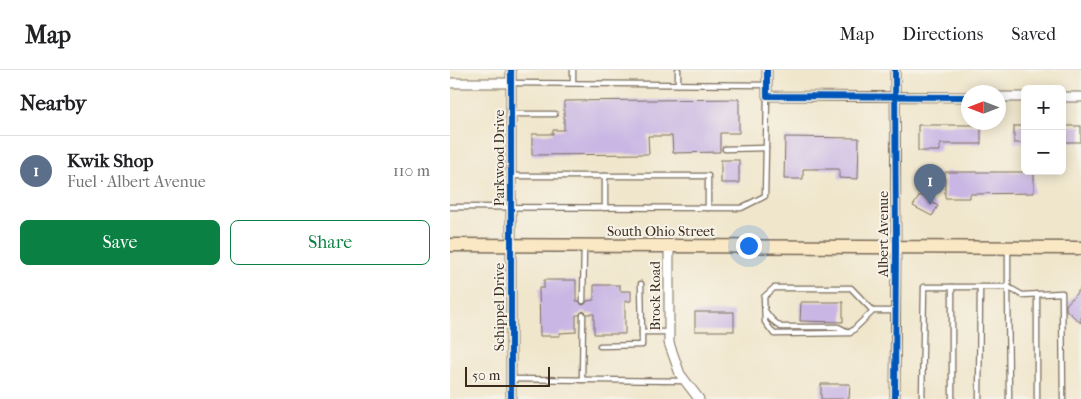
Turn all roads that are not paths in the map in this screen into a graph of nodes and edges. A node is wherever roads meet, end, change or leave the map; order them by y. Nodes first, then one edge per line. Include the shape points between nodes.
1 (511, 70) edge
2 (573, 70) edge
3 (678, 70) edge
4 (767, 70) edge
5 (895, 70) edge
6 (450, 83) edge
7 (511, 83) junction
8 (573, 83) junction
9 (678, 84) junction
10 (767, 85) junction
11 (767, 96) junction
12 (896, 97) junction
13 (961, 97) edge
14 (1006, 97) edge
15 (1021, 97) edge
16 (1066, 97) edge
17 (1081, 97) edge
18 (511, 114) junction
19 (555, 114) dead end
20 (725, 148) dead end
21 (766, 148) junction
22 (511, 176) junction
23 (606, 176) junction
24 (450, 207) edge
25 (511, 208) junction
26 (606, 208) junction
27 (708, 208) junction
28 (450, 245) edge
29 (511, 245) junction
30 (584, 245) junction
31 (669, 246) junction
32 (896, 247) junction
33 (1008, 248) junction
34 (1081, 248) edge
35 (642, 284) dead end
36 (952, 287) junction
37 (1008, 287) junction
38 (980, 288) junction
39 (1037, 294) junction
40 (583, 301) dead end
41 (764, 310) junction
42 (873, 311) junction
43 (896, 311) junction
44 (583, 315) dead end
45 (642, 332) junction
46 (669, 332) junction
47 (850, 333) junction
48 (600, 346) dead end
49 (511, 379) junction
50 (582, 380) junction
51 (685, 381) junction
52 (512, 399) edge
53 (699, 399) edge
54 (895, 399) edge
55 (922, 399) edge
56 (952, 399) edge
57 (979, 399) edge
58 (1009, 399) edge
59 (1037, 399) edge
60 (1063, 399) edge

1 - 7 street, Parkwood Drive
2 - 8 lane
3 - 9 lane
4 - 10 street
5 - 12 street, Albert Avenue
6 - 7 street
7 - 8 lane
7 - 18 street, Parkwood Drive
8 - 9 lane
9 - 10 lane
10 - 11 street
11 - 12 street
11 - 21 lane
12 - 13 street
12 - 32 street, Albert Avenue
14 - 15 street
16 - 17 street
18 - 19 lane
18 - 22 street, Parkwood Drive
20 - 21 lane
21 - 27 lane via 765,196 741,208
22 - 23 lane
22 - 25 street, Parkwood Drive
23 - 26 lane
23 - 27 lane via 708,176
24 - 25 lane
25 - 26 lane
25 - 29 street, Parkwood Drive
26 - 27 lane
28 - 29 main road, South Ohio Street
29 - 30 main road, South Ohio Street
29 - 49 street, Schippel Drive
30 - 31 main road, South Ohio Street
30 - 40 lane
31 - 32 main road, South Ohio Street
31 - 46 street, Brock Road
32 - 33 main road, South Ohio Street
32 - 43 street, Albert Avenue
33 - 34 main road, South Ohio Street
33 - 37 lane
35 - 45 lane
36 - 38 lane
36 - 55 lane via 924,287
36 - 56 lane
37 - 38 lane
37 - 39 lane via 1022,295
37 - 58 lane
38 - 57 lane
39 - 59 lane
39 - 60 lane via 1062,294
41 - 42 lane via 764,297 774,288 851,288
41 - 47 lane via 781,327 838,327
41 - 47 lane via 765,322 774,334
42 - 43 lane
42 - 47 lane
43 - 54 street, Albert Avenue
44 - 50 lane
45 - 46 lane
45 - 48 lane via 642,345
46 - 51 street, Brock Road via 669,343
49 - 50 lane
49 - 52 street, Schippel Drive
50 - 51 lane
51 - 53 street, Brock Road

